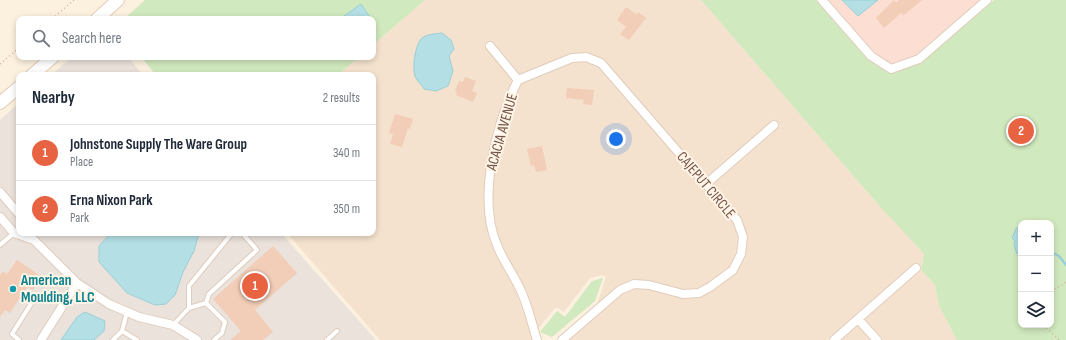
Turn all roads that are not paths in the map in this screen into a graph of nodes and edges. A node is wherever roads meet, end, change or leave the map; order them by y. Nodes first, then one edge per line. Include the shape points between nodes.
1 (118, 0) edge
2 (822, 0) edge
3 (987, 0) edge
4 (100, 16) edge
5 (490, 46) dead end
6 (50, 60) edge
7 (36, 72) edge
8 (518, 80) junction
9 (16, 90) edge
10 (0, 103) edge
11 (774, 125) dead end
12 (706, 184) junction
13 (0, 192) edge
14 (16, 211) edge
15 (0, 217) edge
16 (14, 233) joint
17 (230, 236) edge
18 (244, 236) edge
19 (32, 237) edge
20 (0, 245) edge
21 (916, 268) dead end
22 (77, 283) junction
23 (34, 299) dead end
24 (206, 303) junction
25 (189, 308) junction
26 (127, 312) junction
27 (858, 319) junction
28 (173, 325) junction
29 (122, 331) junction
30 (337, 331) dead end
31 (19, 340) edge
32 (41, 340) edge
33 (114, 340) edge
34 (137, 340) edge
35 (197, 340) edge
36 (214, 340) edge
37 (327, 340) edge
38 (537, 340) edge
39 (562, 340) edge
40 (834, 340) edge
41 (877, 340) edge

1 - 4 main road
2 - 3 street via 871,56 891,69 919,59
5 - 8 street, ACACIA AVENUE
6 - 7 main road
8 - 12 street, CAJEPUT CIRCLE via 572,58 586,57 601,63
8 - 38 street, ACACIA AVENUE via 509,98 493,153 488,186 490,219 496,244 521,292
9 - 10 main road
11 - 12 street
12 - 39 street, CAJEPUT CIRCLE via 737,220 743,237 741,254 733,270 699,292 683,294 649,285 634,284 620,290
13 - 14 street
15 - 16 street
16 - 20 lane
17 - 25 lane via 190,286
18 - 24 lane via 256,250 209,294
19 - 22 street
21 - 27 street
22 - 26 street via 109,304
22 - 32 street
23 - 31 lane via 12,334
24 - 25 lane
24 - 36 lane via 225,322 222,333
25 - 28 lane
26 - 28 street
26 - 29 lane
27 - 40 street
27 - 41 street
28 - 35 street
29 - 33 lane
29 - 34 lane
30 - 37 lane

